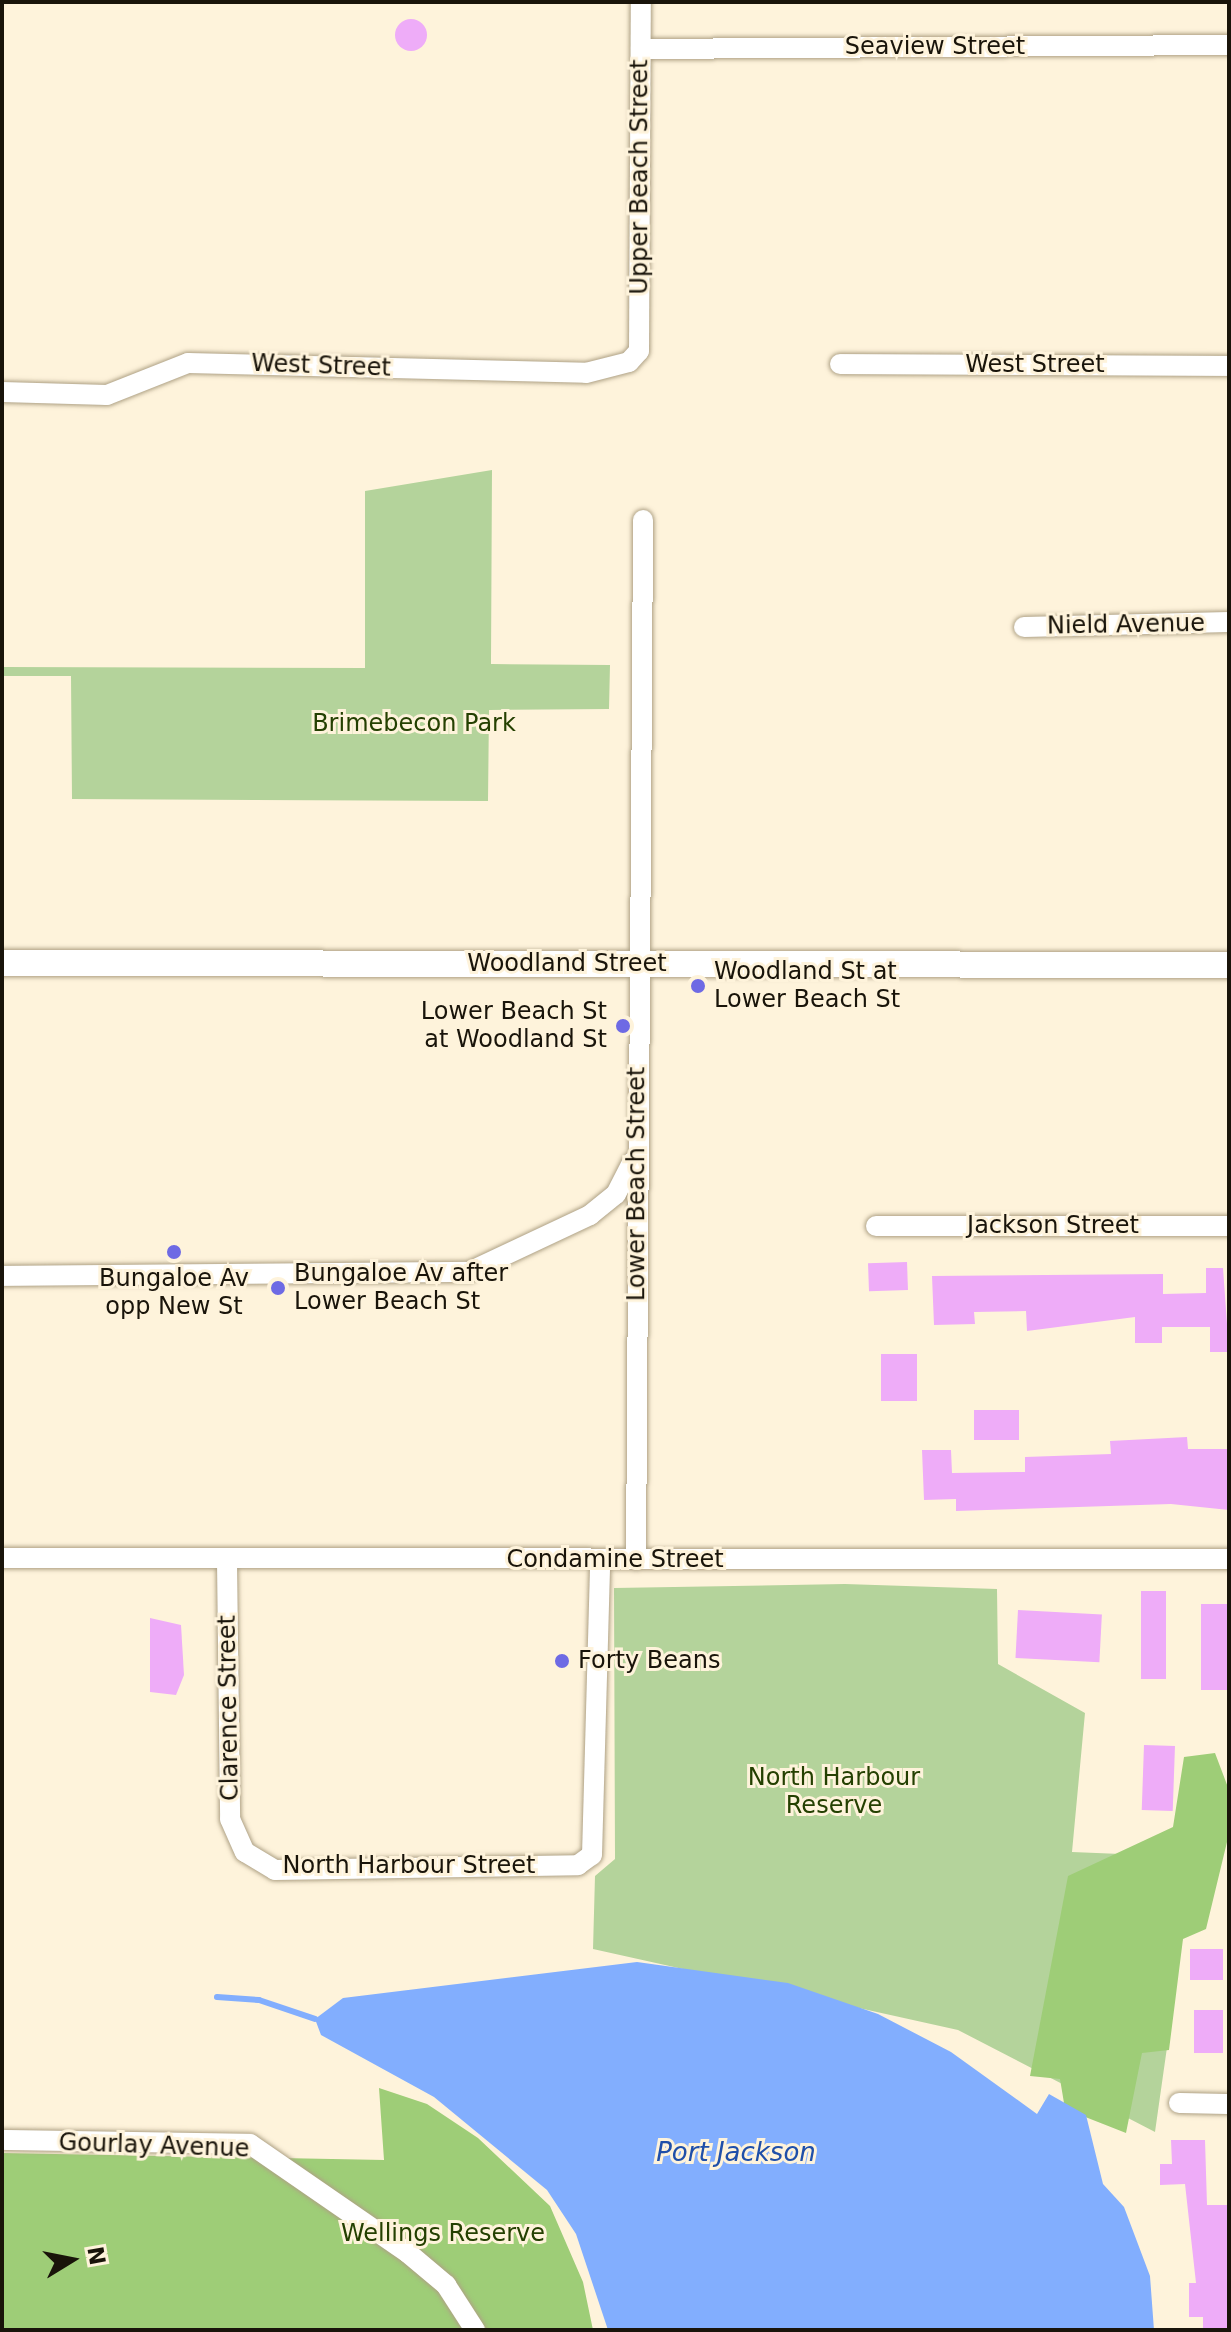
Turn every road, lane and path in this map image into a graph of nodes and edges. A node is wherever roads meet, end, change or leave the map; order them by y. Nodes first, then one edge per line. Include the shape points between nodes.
1 (641, 2) edge
2 (1229, 45) edge
3 (641, 49) junction
4 (639, 351) joint
5 (840, 364) dead end
6 (1229, 366) edge
7 (2, 392) edge
8 (643, 520) dead end
9 (1229, 622) edge
10 (1024, 627) dead end
11 (2, 963) edge
12 (638, 964) junction
13 (1229, 965) edge
14 (637, 1143) junction
15 (876, 1226) dead end
16 (1229, 1226) edge
17 (2, 1276) edge
18 (2, 1558) edge
19 (1229, 1559) edge
20 (636, 1560) junction
21 (227, 1561) junction
22 (600, 1561) junction
23 (245, 1852) joint
24 (1179, 2103) dead end
25 (1229, 2104) edge
26 (2, 2140) edge
27 (475, 2330) edge

1 - 3 street, Upper Beach Street
2 - 3 street, Seaview Street
3 - 4 street, Upper Beach Street
4 - 7 street, West Street via 615,371 586,373 188,363 107,395
5 - 6 street, West Street
8 - 12 street, Lower Beach Street
9 - 10 street, Nield Avenue
11 - 12 street, Woodland Street
12 - 13 street, Woodland Street
12 - 14 street, Lower Beach Street
14 - 17 street via 624,1182 605,1204 469,1272
14 - 20 street, Lower Beach Street
15 - 16 street, Jackson Street
18 - 21 street, Condamine Street
19 - 20 street, Condamine Street
20 - 22 street, Condamine Street
21 - 22 street, Condamine Street
21 - 23 street, Clarence Street via 230,1819
22 - 23 street, North Harbour Street via 596,1840 578,1865 275,1870
24 - 25 street
26 - 27 street, Gourlay Avenue via 250,2144 408,2253 446,2285

